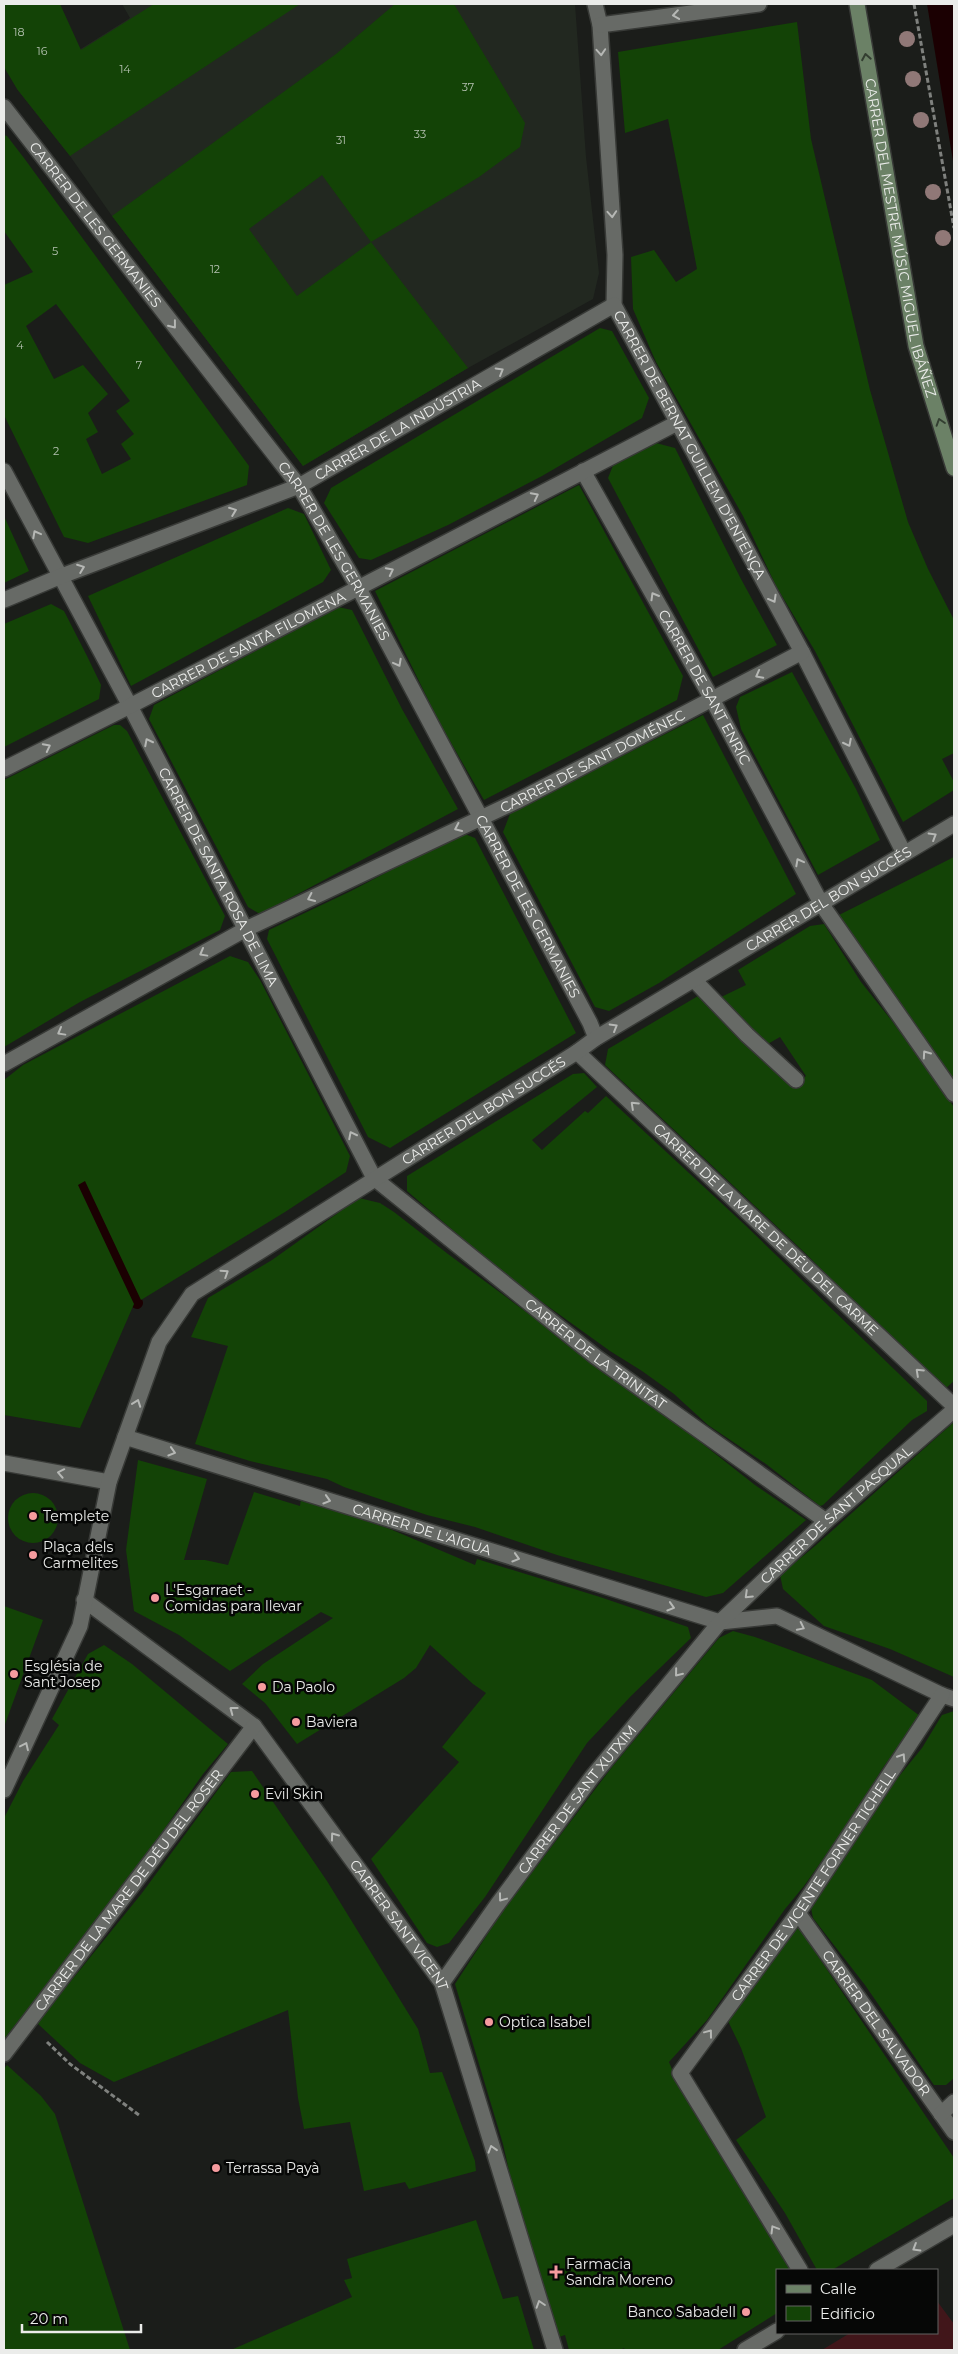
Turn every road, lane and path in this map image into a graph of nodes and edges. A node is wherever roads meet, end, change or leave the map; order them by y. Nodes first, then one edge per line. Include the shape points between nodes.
1 (595, 4) edge
2 (759, 4) edge
3 (857, 4) edge
4 (914, 4) edge
5 (600, 25) junction
6 (4, 107) edge
7 (954, 228) edge
8 (614, 306) junction
9 (677, 423) junction
10 (954, 468) edge
11 (583, 471) junction
12 (4, 472) edge
13 (299, 486) junction
14 (59, 577) junction
15 (358, 587) junction
16 (4, 600) edge
17 (802, 652) junction
18 (712, 699) junction
19 (130, 706) junction
20 (4, 769) edge
21 (480, 818) junction
22 (954, 824) edge
23 (904, 853) junction
24 (822, 905) junction
25 (246, 929) junction
26 (694, 980) junction
27 (596, 1038) junction
28 (577, 1052) junction
29 (4, 1064) edge
30 (796, 1080) dead end
31 (954, 1094) edge
32 (374, 1178) junction
33 (954, 1406) edge
34 (954, 1410) edge
35 (125, 1437) junction
36 (4, 1463) edge
37 (109, 1482) junction
38 (826, 1521) junction
39 (84, 1600) junction
40 (720, 1622) junction
41 (948, 1697) edge
42 (254, 1726) junction
43 (4, 1790) edge
44 (798, 1913) junction
45 (442, 1984) junction
46 (27, 2022) junction
47 (4, 2054) edge
48 (954, 2102) edge
49 (941, 2114) junction
50 (139, 2115) dead end
51 (954, 2132) edge
52 (954, 2225) edge
53 (799, 2269) edge
54 (879, 2269) edge
55 (776, 2332) edge
56 (555, 2350) edge
57 (745, 2350) edge

1 - 5 street, CARRER DE BERNAT GUILLEM D'ENTENÇA
2 -> 5 street
10 -> 3 street, CARRER DEL MESTRE MÚSIC MIGUEL IBÁÑEZ via 916,346
4 - 7 path
5 -> 8 street, CARRER DE BERNAT GUILLEM D'ENTENÇA via 615,255
6 -> 13 street, CARRER DE LES GERMANIES
8 - 9 street, CARRER DE BERNAT GUILLEM D'ENTENÇA
13 -> 8 street, CARRER DE LA INDÚSTRIA
9 - 11 street, CARRER DE SANTA FILOMENA
9 -> 17 street, CARRER DE BERNAT GUILLEM D'ENTENÇA
15 -> 11 street, CARRER DE SANTA FILOMENA
18 -> 11 street, CARRER DE SANT ENRIC
14 -> 12 street, CARRER DE SANTA ROSA DE LIMA
14 -> 13 street, CARRER DE LA INDÚSTRIA
13 - 15 street, CARRER DE LES GERMANIES
14 - 16 street, CARRER DE LA INDÚSTRIA
14 - 19 street, CARRER DE SANTA ROSA DE LIMA
15 - 19 street, CARRER DE SANTA FILOMENA
15 -> 21 street, CARRER DE LES GERMANIES
17 -> 18 street, CARRER DE SANT DOMÉNEC
17 -> 23 street, CARRER DE BERNAT GUILLEM D'ENTENÇA
18 - 21 street, CARRER DE SANT DOMÉNEC
24 -> 18 street, CARRER DE SANT ENRIC
20 -> 19 street, CARRER DE SANTA FILOMENA
25 -> 19 street, CARRER DE SANTA ROSA DE LIMA
21 -> 25 street, CARRER DE SANT DOMÉNEC
21 - 27 street, CARRER DE LES GERMANIES
23 -> 22 street, CARRER DEL BON SUCCÉS
23 - 24 street, CARRER DEL BON SUCCÉS
24 - 26 street, CARRER DEL BON SUCCÉS
31 -> 24 street, CARRER DE SANT ENRIC
25 -> 29 street, CARRER DE SANT DOMÉNEC
32 -> 25 street, CARRER DE SANTA ROSA DE LIMA
27 -> 26 street, CARRER DEL BON SUCCÉS
26 - 30 street
27 - 28 street, CARRER DEL BON SUCCÉS
28 - 32 street, CARRER DEL BON SUCCÉS
33 -> 28 street, CARRER DE LA MARE DE DÉU DEL CARME
35 -> 32 street, CARRER DEL BON SUCCÉS via 159,1342 192,1294
32 - 38 street, CARRER DE LA TRINITAT via 596,1357
34 - 38 street, CARRER DE SANT PASQUAL
35 - 37 street, CARRER DEL BON SUCCÉS
35 -> 40 street, CARRER DE L'AIGUA
37 -> 36 street
37 - 39 street, CARRER DEL BON SUCCÉS
38 -> 40 street, CARRER DE SANT PASQUAL
42 -> 39 street, CARRER SANT VICENT
43 -> 39 street, CARRER DEL BON SUCCÉS via 80,1626
40 -> 41 street via 777,1616
40 -> 45 street, CARRER DE SANT XUTXIM via 592,1778
44 -> 41 street, CARRER DE VICENTE FORNER TICHELL
45 -> 42 street, CARRER SANT VICENT
42 - 46 street, CARRER DE LA MARE DE DÉU DEL ROSER
44 - 49 street, CARRER DEL SALVADOR
53 -> 44 street, CARRER DE VICENTE FORNER TICHELL via 680,2073
56 -> 45 street, CARRER SANT VICENT
46 - 47 street, CARRER DE LA MARE DE DÉU DEL ROSER
46 - 50 path via 70,2064
48 - 49 street
49 - 51 street, CARRER DEL SALVADOR
52 -> 54 street
55 - 57 street

